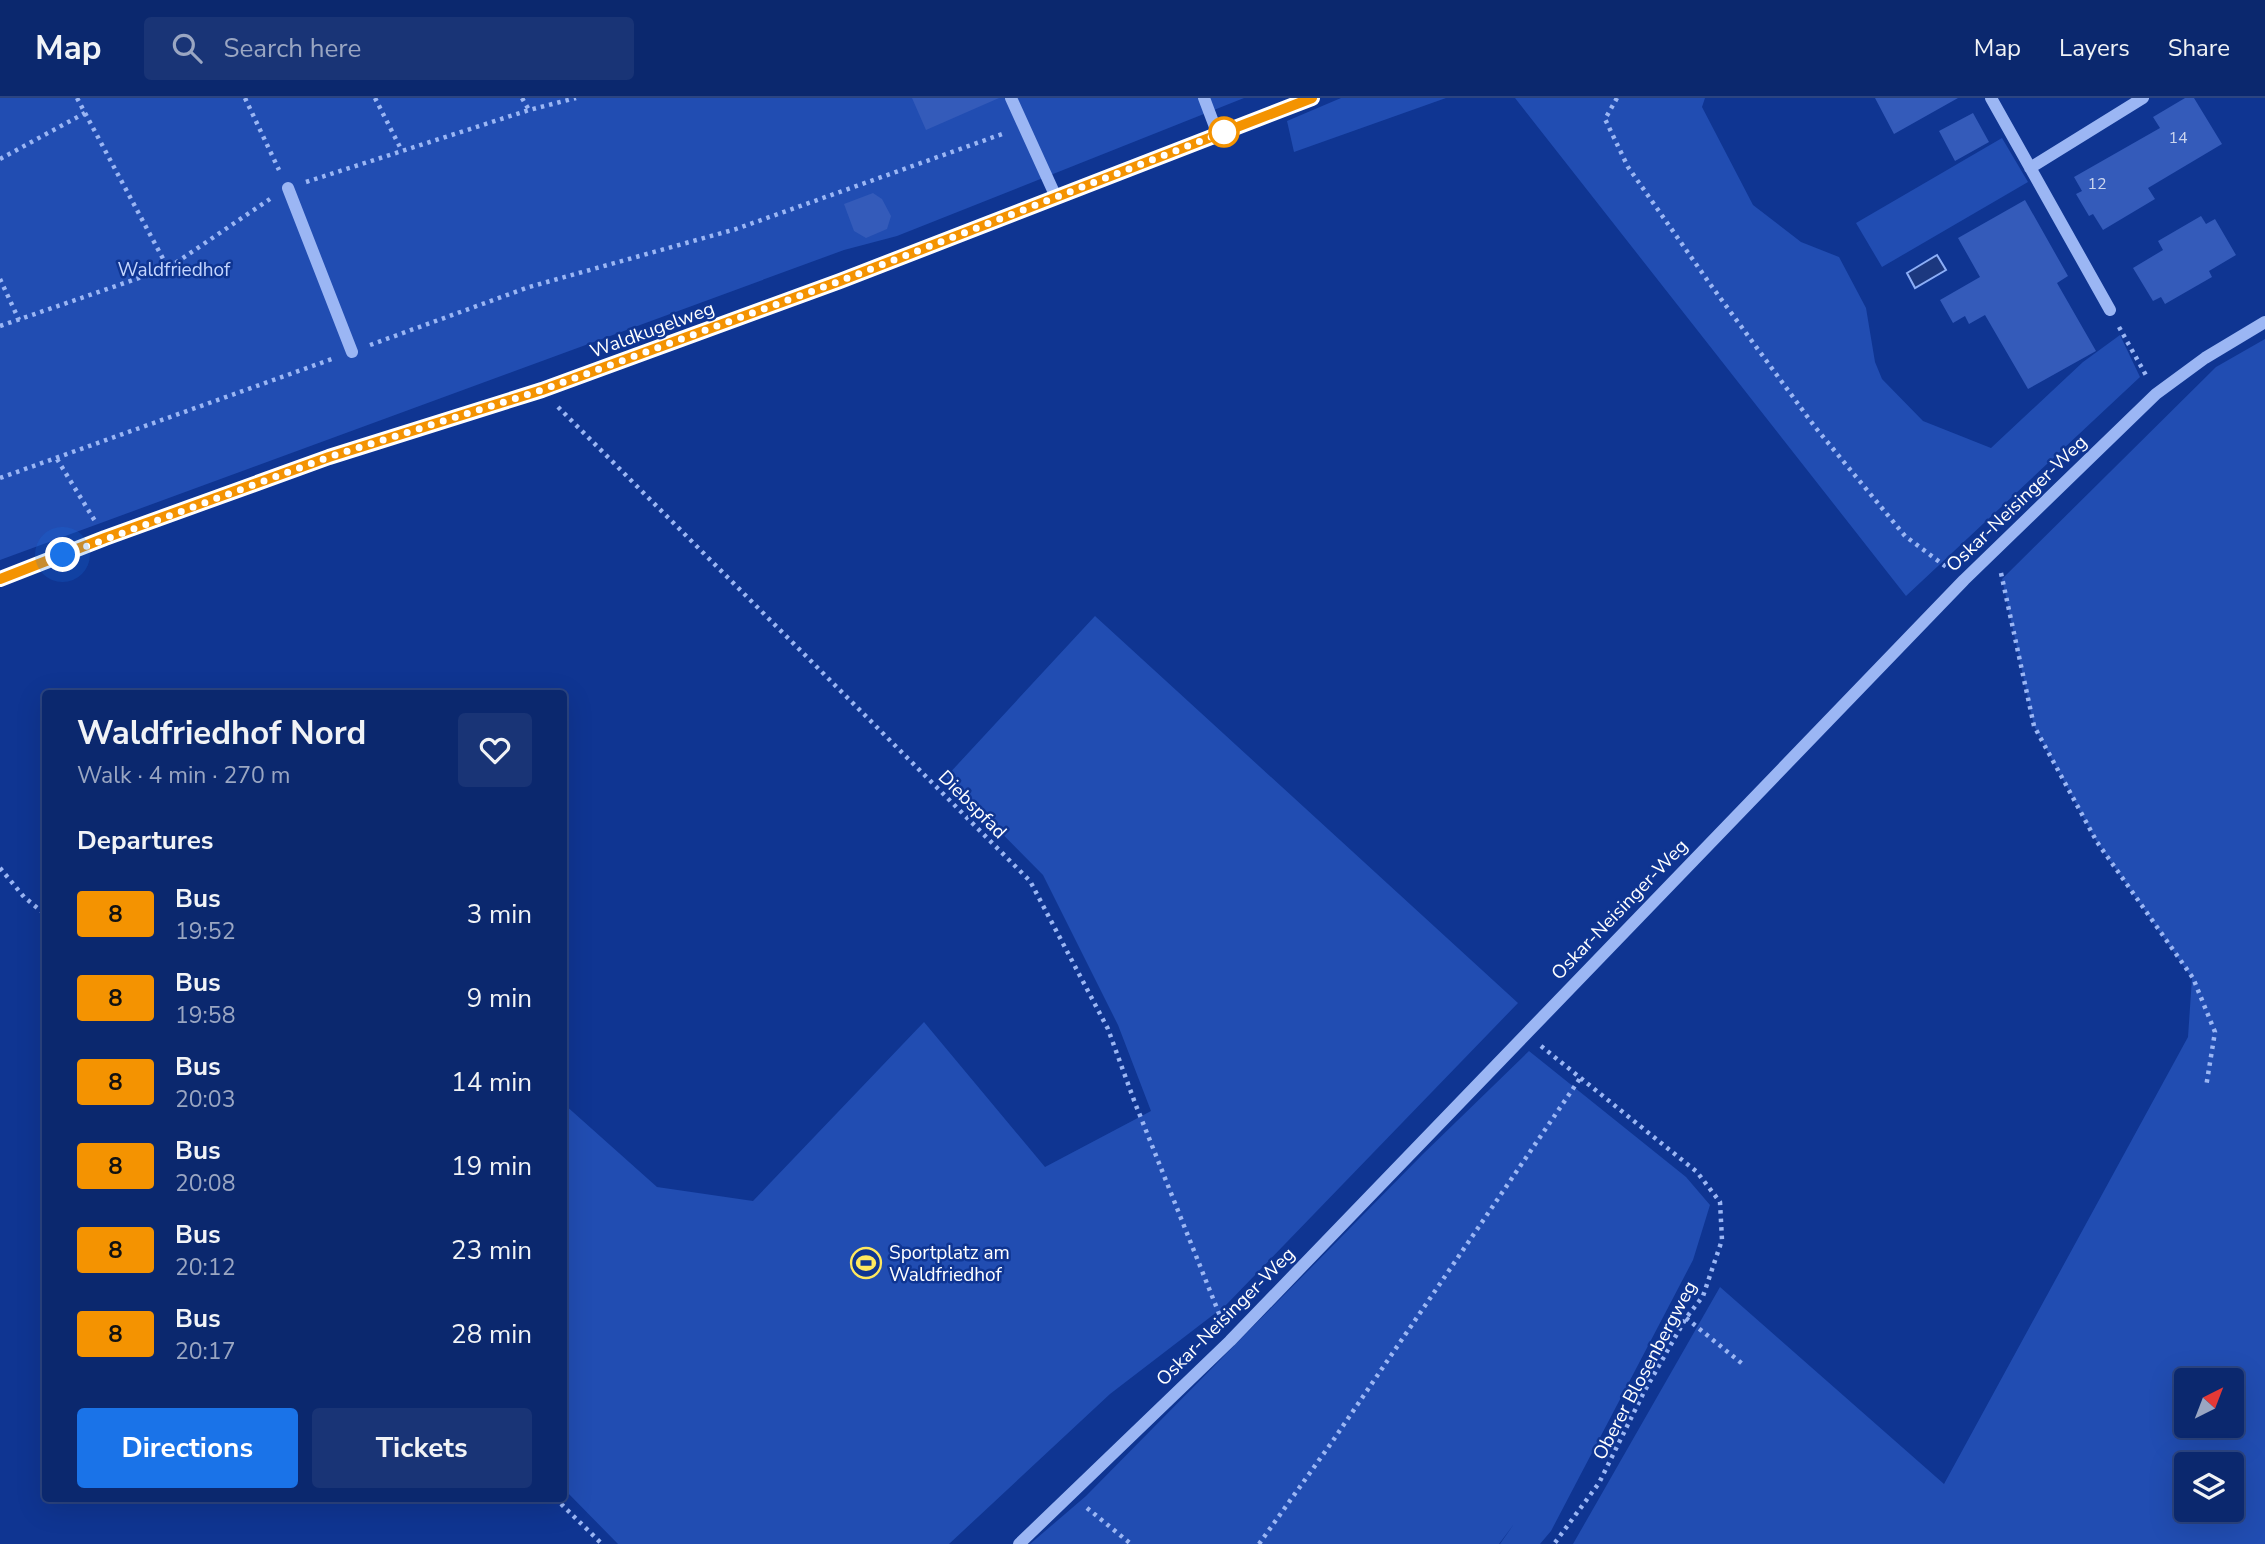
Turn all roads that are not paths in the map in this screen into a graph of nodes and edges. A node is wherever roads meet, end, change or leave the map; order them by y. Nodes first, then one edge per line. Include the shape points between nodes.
1 (1011, 98) edge
2 (1205, 98) edge
3 (1312, 98) edge
4 (1991, 98) edge
5 (2143, 98) edge
6 (1218, 135) junction
7 (2030, 168) junction
8 (288, 188) road end
9 (1056, 197) junction
10 (2110, 310) road end
11 (2265, 322) edge
12 (352, 352) road end
13 (0, 579) edge
14 (1019, 1544) edge

1 - 9 street
2 - 6 street
3 - 6 street, Waldkugelweg
4 - 7 street
5 - 7 street
6 - 9 street, Waldkugelweg
7 - 10 street
8 - 12 street
9 - 13 street, Waldkugelweg via 542,390 329,457
11 - 14 street, Oskar-Neisinger-Weg via 2156,394 1964,580 1230,1341

